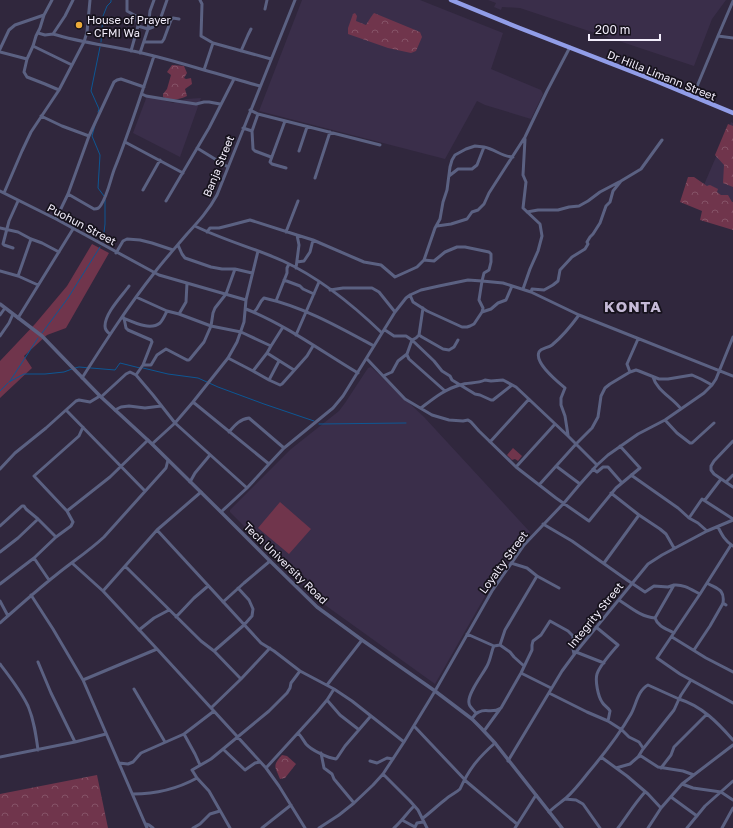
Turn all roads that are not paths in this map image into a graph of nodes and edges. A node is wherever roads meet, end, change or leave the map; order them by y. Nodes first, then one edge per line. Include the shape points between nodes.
1 (52, 0) edge
2 (73, 0) edge
3 (90, 0) edge
4 (127, 0) edge
5 (154, 0) edge
6 (167, 0) edge
7 (198, 0) edge
8 (267, 0) edge
9 (295, 0) edge
10 (451, 0) edge
11 (733, 1) edge
12 (265, 9) dead end
13 (44, 15) junction
14 (179, 19) dead end
15 (138, 26) junction
16 (148, 28) junction
17 (251, 29) dead end
18 (38, 33) junction
19 (53, 34) junction
20 (718, 36) junction
21 (733, 38) edge
22 (84, 42) junction
23 (144, 42) junction
24 (213, 43) junction
25 (32, 46) junction
26 (570, 47) junction
27 (0, 50) edge
28 (131, 51) junction
29 (242, 51) junction
30 (140, 53) junction
31 (154, 56) junction
32 (27, 59) junction
33 (271, 59) junction
34 (72, 65) junction
35 (204, 70) junction
36 (234, 79) junction
37 (260, 86) junction
38 (144, 87) junction
39 (59, 90) junction
40 (142, 94) junction
41 (693, 96) junction
42 (220, 104) junction
43 (250, 110) junction
44 (733, 113) edge
45 (258, 114) junction
46 (41, 116) junction
47 (285, 121) junction
48 (307, 127) junction
49 (243, 128) junction
50 (252, 131) junction
51 (330, 132) junction
52 (90, 136) junction
53 (525, 137) junction
54 (662, 140) dead end
55 (125, 142) junction
56 (380, 145) dead end
57 (197, 148) junction
58 (484, 148) junction
59 (299, 151) dead end
60 (271, 156) junction
61 (513, 157) junction
62 (160, 160) junction
63 (228, 167) junction
64 (286, 168) dead end
65 (183, 173) junction
66 (449, 176) junction
67 (315, 178) dead end
68 (621, 181) junction
69 (143, 190) dead end
70 (2, 192) edge
71 (68, 194) junction
72 (18, 200) junction
73 (166, 200) dead end
74 (298, 201) dead end
75 (527, 212) junction
76 (56, 220) junction
77 (195, 226) junction
78 (437, 226) junction
79 (0, 228) edge
80 (6, 229) junction
81 (73, 229) junction
82 (207, 232) junction
83 (286, 232) junction
84 (297, 235) junction
85 (32, 239) junction
86 (313, 240) junction
87 (178, 245) junction
88 (13, 248) dead end
89 (173, 250) junction
90 (258, 251) junction
91 (59, 252) junction
92 (116, 253) junction
93 (424, 260) junction
94 (297, 262) junction
95 (290, 264) junction
96 (296, 268) junction
97 (235, 269) junction
98 (0, 271) edge
99 (155, 273) junction
100 (252, 273) junction
101 (18, 276) junction
102 (284, 280) junction
103 (482, 281) junction
104 (319, 282) junction
105 (187, 283) junction
106 (38, 285) junction
107 (129, 286) dead end
108 (512, 286) junction
109 (330, 290) junction
110 (523, 290) junction
111 (531, 292) junction
112 (226, 294) junction
113 (314, 294) junction
114 (410, 295) junction
115 (136, 297) junction
116 (246, 300) junction
117 (276, 301) junction
118 (0, 304) edge
119 (5, 308) junction
120 (423, 308) junction
121 (246, 309) junction
122 (167, 312) junction
123 (254, 312) junction
124 (306, 312) junction
125 (395, 312) junction
126 (482, 312) junction
127 (13, 314) junction
128 (179, 314) junction
129 (0, 315) edge
130 (579, 315) junction
131 (18, 318) junction
132 (123, 318) junction
133 (211, 326) junction
134 (283, 327) junction
135 (385, 330) junction
136 (241, 332) junction
137 (382, 333) junction
138 (110, 334) junction
139 (296, 335) junction
140 (0, 336) edge
141 (419, 336) junction
142 (733, 337) edge
143 (638, 339) junction
144 (412, 340) junction
145 (458, 340) dead end
146 (271, 346) junction
147 (314, 346) junction
148 (374, 346) junction
149 (729, 346) junction
150 (733, 348) edge
151 (267, 353) junction
152 (407, 354) junction
153 (228, 358) junction
154 (366, 359) junction
155 (279, 361) junction
156 (142, 365) junction
157 (294, 370) junction
158 (254, 371) junction
159 (719, 371) junction
160 (630, 372) junction
161 (358, 373) junction
162 (136, 375) junction
163 (383, 376) junction
164 (733, 376) edge
165 (653, 377) junction
166 (82, 378) junction
167 (269, 380) junction
168 (512, 384) junction
169 (460, 385) junction
170 (712, 385) junction
171 (445, 391) junction
172 (100, 397) junction
173 (529, 399) junction
174 (193, 402) junction
175 (161, 406) junction
176 (421, 408) junction
177 (681, 409) junction
178 (66, 410) junction
179 (115, 410) junction
180 (665, 420) junction
181 (175, 423) junction
182 (714, 423) dead end
183 (556, 424) junction
184 (83, 428) junction
185 (229, 432) junction
186 (568, 436) junction
187 (148, 440) junction
188 (733, 441) edge
189 (490, 442) junction
190 (152, 444) junction
191 (576, 444) junction
192 (620, 446) junction
193 (284, 448) junction
194 (210, 455) junction
195 (168, 460) junction
196 (269, 464) junction
197 (597, 465) junction
198 (173, 466) junction
199 (556, 466) junction
200 (1, 467) edge
201 (122, 467) junction
202 (516, 467) junction
203 (166, 468) junction
204 (593, 469) junction
205 (733, 474) edge
206 (631, 475) junction
207 (721, 479) junction
208 (190, 482) junction
209 (726, 482) junction
210 (622, 483) junction
211 (580, 484) junction
212 (539, 485) junction
213 (733, 487) edge
214 (247, 488) junction
215 (145, 491) junction
216 (201, 492) junction
217 (611, 493) junction
218 (705, 500) junction
219 (564, 503) junction
220 (67, 511) junction
221 (222, 512) junction
222 (639, 515) junction
223 (689, 518) junction
224 (38, 519) junction
225 (733, 520) edge
226 (543, 524) junction
227 (0, 526) edge
228 (718, 527) junction
229 (157, 530) junction
230 (707, 531) junction
231 (56, 538) junction
232 (732, 546) edge
233 (674, 548) junction
234 (0, 552) edge
235 (34, 558) junction
236 (270, 561) junction
237 (72, 563) junction
238 (510, 563) junction
239 (604, 563) junction
240 (125, 566) junction
241 (537, 576) junction
242 (50, 580) junction
243 (707, 583) junction
244 (0, 584) edge
245 (632, 584) junction
246 (208, 586) junction
247 (674, 586) junction
248 (238, 588) junction
249 (559, 588) dead end
250 (103, 591) junction
251 (700, 594) junction
252 (31, 595) junction
253 (619, 600) junction
254 (0, 601) edge
255 (223, 602) junction
256 (169, 610) junction
257 (8, 616) junction
258 (176, 617) junction
259 (655, 618) junction
260 (0, 623) edge
261 (244, 625) junction
262 (596, 628) junction
263 (139, 630) junction
264 (674, 633) junction
265 (467, 634) junction
266 (672, 637) junction
267 (362, 640) junction
268 (500, 645) junction
269 (494, 646) junction
270 (270, 648) junction
271 (157, 649) junction
272 (694, 650) junction
273 (214, 651) junction
274 (575, 653) junction
275 (38, 662) dead end
276 (604, 663) junction
277 (0, 664) edge
278 (524, 666) junction
279 (300, 671) junction
280 (733, 672) edge
281 (521, 673) junction
282 (241, 679) junction
283 (83, 680) junction
284 (691, 680) junction
285 (327, 685) junction
286 (552, 688) junction
287 (334, 689) junction
288 (134, 690) dead end
289 (435, 691) junction
290 (549, 693) junction
291 (680, 699) junction
292 (327, 700) junction
293 (733, 703) edge
294 (211, 708) junction
295 (501, 708) junction
296 (214, 711) junction
297 (476, 713) junction
298 (707, 714) junction
299 (370, 716) junction
300 (472, 719) junction
301 (608, 721) junction
302 (414, 726) junction
303 (358, 729) junction
304 (622, 730) junction
305 (484, 731) junction
306 (298, 733) junction
307 (106, 734) junction
308 (184, 734) junction
309 (237, 737) junction
310 (733, 740) edge
311 (75, 742) junction
312 (165, 742) junction
313 (404, 742) junction
314 (495, 743) junction
315 (733, 745) edge
316 (643, 748) junction
317 (223, 749) junction
318 (38, 750) junction
319 (321, 753) junction
320 (638, 756) junction
321 (0, 757) edge
322 (602, 757) junction
323 (393, 758) junction
324 (370, 761) dead end
325 (508, 761) junction
326 (260, 762) junction
327 (119, 763) junction
328 (200, 765) junction
329 (266, 768) junction
330 (616, 768) junction
331 (661, 768) junction
332 (383, 774) junction
333 (694, 775) junction
334 (197, 778) junction
335 (464, 780) junction
336 (733, 781) edge
337 (682, 784) junction
338 (645, 792) junction
339 (721, 792) junction
340 (133, 794) junction
341 (536, 795) junction
342 (671, 797) junction
343 (565, 799) junction
344 (733, 800) edge
345 (354, 803) junction
346 (291, 805) junction
347 (414, 806) junction
348 (661, 808) junction
349 (733, 808) edge
350 (220, 811) junction
351 (549, 812) junction
352 (697, 816) junction
353 (402, 820) junction
354 (423, 820) junction
355 (517, 824) junction
356 (146, 826) edge
357 (153, 828) edge
358 (193, 828) edge
359 (230, 828) edge
360 (262, 828) edge
361 (304, 828) edge
362 (319, 828) edge
363 (394, 828) edge
364 (427, 828) edge
365 (515, 828) edge
366 (562, 828) edge
367 (600, 828) edge
368 (618, 828) edge
369 (648, 828) edge
370 (687, 828) edge
371 (722, 828) edge

1 - 13 street
2 - 19 street
3 - 22 street
4 - 15 street via 127,12 136,16
5 - 16 street
6 - 16 street via 161,17 153,28
7 - 24 street via 202,4 201,36
8 - 12 street
9 - 33 street, Banja Street
10 - 26 highway, Dr Hilla Limann Street
11 - 20 street
13 - 18 street
13 - 27 street via 15,25 9,30
14 - 23 street via 171,20 162,42
15 - 16 street
15 - 28 street
16 - 23 street
17 - 29 street
18 - 19 street
18 - 25 street
19 - 22 street
20 - 21 street
20 - 41 street
22 - 28 street
22 - 34 street
23 - 30 street
24 - 29 street
24 - 35 street
25 - 32 street
25 - 34 street
26 - 41 highway, Dr Hilla Limann Street
26 - 53 street
27 - 32 street
28 - 30 street
29 - 33 street
30 - 31 street
31 - 35 street
31 - 38 street
32 - 39 street via 24,72 27,77
33 - 37 street, Banja Street
34 - 39 street
35 - 36 street
36 - 37 street
36 - 42 street
37 - 43 street, Banja Street
38 - 40 street
38 - 52 street via 120,79 114,82
39 - 46 street
40 - 42 street via 196,104
40 - 55 street
41 - 44 highway, Dr Hilla Limann Street
42 - 57 street
43 - 45 street
43 - 49 street, Banja Street
45 - 47 street
45 - 50 street
46 - 52 street
46 - 70 street
47 - 48 street
47 - 60 street
48 - 51 street
48 - 59 street
49 - 50 street
49 - 63 street, Banja Street
50 - 60 street via 253,149
51 - 56 street
51 - 67 street
52 - 71 street
53 - 61 street
53 - 75 street via 524,208
54 - 68 street via 641,169
55 - 62 street
55 - 71 street via 105,198 98,209 94,210
57 - 63 street
57 - 65 street
58 - 61 street
58 - 66 street via 477,165 472,169 458,168
58 - 66 street via 475,146 455,155
60 - 64 street via 272,164
61 - 78 street via 478,210 472,212 467,219
62 - 65 street
62 - 69 street
63 - 77 street, Banja Street via 212,204
65 - 73 street
66 - 78 street
68 - 75 street via 579,206
68 - 111 street via 612,192 610,202 585,249 572,257 560,270 558,281 553,285 544,290 532,289
70 - 72 street, Puohun Street
71 - 76 street
72 - 76 street, Puohun Street
72 - 80 street
74 - 83 street
75 - 110 street via 540,224 542,236
76 - 81 street, Puohun Street
77 - 82 street
77 - 87 street, Banja Street
78 - 93 street
79 - 80 street
80 - 85 street
80 - 88 street via 3,244
81 - 91 street
81 - 92 street, Puohun Street
82 - 83 street via 210,228 231,226 250,220
82 - 90 street
83 - 84 street
84 - 86 street
84 - 94 street
85 - 91 street
85 - 101 street
86 - 93 street via 364,262 381,265 395,277
86 - 94 street via 304,261
87 - 89 street, Banja Street
87 - 97 street via 185,258 211,267
89 - 92 street via 140,240 127,239
89 - 99 street, Banja Street
90 - 95 street
90 - 100 street
91 - 106 street
92 - 99 street, Puohun Street
93 - 103 street via 434,260 457,247 489,252 491,262
94 - 96 street
95 - 96 street
95 - 102 street
96 - 104 street
97 - 100 street
97 - 112 street
98 - 101 street
99 - 105 street, Puohun Street
99 - 115 street, Banja Street
100 - 116 street
101 - 106 street
102 - 113 street
102 - 117 street
103 - 108 street
103 - 114 street via 468,280 421,290
103 - 126 street via 479,300
104 - 109 street
104 - 113 street
105 - 112 street, Puohun Street
105 - 128 street via 186,302
106 - 131 street
107 - 138 street via 108,314 104,326
108 - 110 street
108 - 126 street via 506,300
109 - 125 street via 372,288 379,292
109 - 137 street via 353,306
110 - 111 street
111 - 130 street
112 - 116 street, Puohun Street
112 - 133 street via 215,308
113 - 124 street
114 - 120 street via 413,302
114 - 125 street
115 - 122 street
115 - 132 street, Banja Street
116 - 121 street
117 - 123 street via 264,298
117 - 124 street
118 - 119 street, Tech University Road
119 - 127 street, Tech University Road
119 - 129 street
120 - 126 street via 465,327 474,324
120 - 141 street
121 - 123 street
121 - 136 street
122 - 128 street
122 - 132 street via 155,325 141,325
123 - 134 street
124 - 139 street
124 - 148 street
125 - 135 street
127 - 131 street, Tech University Road
127 - 140 street
128 - 133 street
130 - 143 street
130 - 186 street via 568,331 551,346 541,349 538,356 542,365 565,388 561,405
131 - 166 street, Tech University Road via 42,336
132 - 138 street, Banja Street
132 - 156 street via 128,330 152,342
133 - 136 street
133 - 156 street via 204,342 188,360 166,349 157,355 151,365
134 - 139 street
134 - 146 street
135 - 137 street
135 - 144 street via 394,336 406,336
136 - 146 street
136 - 153 street
137 - 148 street
138 - 166 street, Banja Street
139 - 147 street
141 - 144 street
141 - 145 street via 443,350 454,347
142 - 149 street, Loyalty Street
143 - 159 street
143 - 160 street via 628,359
144 - 152 street
144 - 169 street via 442,371
146 - 151 street
147 - 157 street
147 - 161 street
148 - 154 street
149 - 150 street
149 - 159 street, Loyalty Street
151 - 155 street
151 - 158 street
152 - 163 street via 398,360 392,372
152 - 171 street
153 - 158 street
153 - 174 street
154 - 161 street
154 - 163 street
155 - 157 street
155 - 167 street
156 - 162 street
157 - 167 street via 280,385
158 - 167 street
159 - 164 street
159 - 170 street, Loyalty Street
160 - 165 street via 640,370
160 - 191 street via 605,388 601,396 598,417 592,428
161 - 193 street via 333,408
162 - 172 street via 130,372 126,374
162 - 175 street
163 - 176 street via 406,399
165 - 170 street via 668,379 692,375
165 - 177 street via 658,387
166 - 172 street, Tech University Road
168 - 169 street via 503,380 485,380
168 - 169 street via 493,400
168 - 173 street
169 - 171 street
170 - 177 street, Loyalty Street
171 - 176 street
172 - 178 street via 92,402 76,401
172 - 179 street, Tech University Road
173 - 183 street
173 - 189 street
174 - 181 street
174 - 185 street
175 - 179 street via 129,406
175 - 181 street
176 - 189 street via 436,417 468,420
177 - 180 street, Loyalty Street
178 - 184 street
178 - 200 street via 15,452
179 - 187 street, Tech University Road
180 - 182 street via 690,443
180 - 192 street, Loyalty Street
181 - 190 street
181 - 194 street
183 - 186 street
183 - 202 street
184 - 201 street
184 - 220 street via 79,436 34,476
185 - 193 street via 237,423 249,418
185 - 196 street
186 - 191 street
187 - 190 street, Tech University Road
187 - 201 street
188 - 207 street via 711,466 714,474
189 - 202 street
190 - 195 street, Tech University Road
191 - 197 street
191 - 199 street
192 - 197 street, Loyalty Street
192 - 206 street via 640,468
193 - 196 street
194 - 208 street
194 - 214 street
195 - 198 street, Tech University Road
195 - 203 street
196 - 214 street
197 - 204 street, Loyalty Street
198 - 203 street
198 - 208 street, Tech University Road
199 - 211 street
199 - 212 street
201 - 215 street
201 - 220 street
202 - 212 street
203 - 215 street
204 - 210 street via 597,472 603,467 608,468
204 - 211 street, Loyalty Street
205 - 209 street
206 - 210 street
206 - 223 street
207 - 209 street
207 - 218 street
208 - 216 street, Tech University Road
209 - 213 street
210 - 217 street
211 - 219 street, Loyalty Street
212 - 219 street
214 - 221 street
215 - 237 street via 104,537
216 - 221 street, Tech University Road
216 - 229 street
217 - 219 street via 589,521
217 - 222 street
218 - 223 street via 702,499
218 - 225 street
219 - 226 street, Loyalty Street
220 - 231 street via 73,524
221 - 236 street, Tech University Road
222 - 233 street via 666,534
222 - 239 street
223 - 230 street
224 - 227 street via 22,506
224 - 231 street
224 - 234 street
225 - 228 street, Integrity Street
226 - 238 street, Loyalty Street
226 - 239 street
228 - 230 street, Integrity Street
228 - 232 street via 722,536
229 - 240 street
229 - 246 street
230 - 233 street, Integrity Street
231 - 235 street
232 - 243 street
233 - 245 street, Integrity Street via 648,564
235 - 242 street
235 - 244 street
236 - 248 street
236 - 267 street, Tech University Road via 317,607
237 - 242 street
237 - 250 street
238 - 241 street via 527,568
238 - 265 street, Loyalty Street
239 - 245 street
240 - 250 street
240 - 256 street
241 - 249 street
241 - 268 street via 505,630
242 - 252 street
243 - 251 street
243 - 272 street via 723,593 725,604
245 - 247 street via 645,592 654,586
245 - 253 street, Integrity Street
246 - 255 street
246 - 258 street
247 - 251 street via 689,588
247 - 259 street
248 - 255 street
248 - 261 street via 250,600 253,609 252,616
250 - 263 street
251 - 264 street
252 - 257 street
252 - 283 street
253 - 259 street via 648,618
253 - 262 street, Integrity Street
254 - 257 street
255 - 261 street
256 - 258 street
256 - 263 street
257 - 260 street
258 - 273 street
259 - 264 street via 660,626
261 - 270 street
261 - 273 street
262 - 274 street, Integrity Street
262 - 276 street via 618,645
263 - 271 street
264 - 266 street
265 - 269 street
265 - 289 street, Loyalty Street
266 - 272 street
266 - 284 street via 657,658
267 - 285 street
267 - 289 street, Tech University Road
268 - 269 street
268 - 278 street
269 - 297 street via 488,665 469,697 470,707
270 - 279 street
270 - 282 street
271 - 283 street
271 - 294 street
272 - 280 street
273 - 282 street
274 - 276 street
274 - 278 street via 573,636 550,621 541,635 533,641 532,650
274 - 286 street, Integrity Street
275 - 311 street
276 - 301 street via 598,673 597,689 602,703 610,712
277 - 318 street via 19,689 28,707
278 - 281 street
279 - 285 street
279 - 309 street via 287,693
281 - 286 street
281 - 295 street
282 - 294 street
283 - 307 street
284 - 291 street
284 - 293 street
285 - 287 street
286 - 290 street, Integrity Street
287 - 292 street
287 - 299 street
288 - 312 street
289 - 300 street, Tech University Road
289 - 302 street, Loyalty Street
290 - 301 street
290 - 325 street, Integrity Street
291 - 298 street
291 - 304 street via 648,685 641,692
291 - 316 street
292 - 303 street via 340,715
292 - 306 street
294 - 296 street
295 - 297 street
295 - 305 street
296 - 308 street
296 - 309 street
297 - 300 street
298 - 310 street
298 - 331 street via 674,748
299 - 303 street
299 - 313 street
300 - 305 street, Tech University Road
301 - 304 street
302 - 313 street, Loyalty Street
302 - 335 street
303 - 319 street via 336,759
304 - 316 street
304 - 322 street
305 - 314 street, Tech University Road
306 - 319 street via 306,744
306 - 329 street
307 - 311 street
307 - 327 street
308 - 312 street
308 - 328 street
309 - 317 street
309 - 326 street
311 - 318 street
312 - 327 street via 141,753 131,763
313 - 323 street, Loyalty Street
314 - 325 street, Tech University Road
314 - 335 street via 476,762
315 - 333 street
316 - 320 street
317 - 326 street via 245,770
317 - 328 street
318 - 321 street
319 - 345 street via 324,768 332,774
320 - 330 street via 630,764
320 - 331 street
322 - 330 street
322 - 343 street
323 - 324 street via 387,758 377,764
323 - 332 street, Loyalty Street
325 - 341 street, Tech University Road
326 - 329 street
327 - 340 street
328 - 334 street via 192,770
329 - 346 street
330 - 338 street
331 - 333 street
332 - 345 street, Loyalty Street
332 - 347 street
333 - 337 street
334 - 340 street via 164,791
334 - 350 street via 209,791
335 - 354 street via 458,791 445,799
335 - 355 street
336 - 339 street
337 - 339 street
337 - 342 street
338 - 348 street
338 - 368 street
339 - 344 street
339 - 352 street
340 - 356 street
341 - 351 street, Tech University Road
341 - 355 street
342 - 348 street
342 - 352 street
343 - 351 street
343 - 367 street via 583,804
345 - 362 street, Loyalty Street
346 - 360 street
346 - 361 street
347 - 353 street
347 - 354 street
348 - 369 street
349 - 371 street
350 - 358 street via 210,814
350 - 359 street
351 - 366 street, Tech University Road
352 - 370 street
353 - 354 street via 415,827
353 - 363 street
354 - 364 street
355 - 365 street
356 - 357 street

